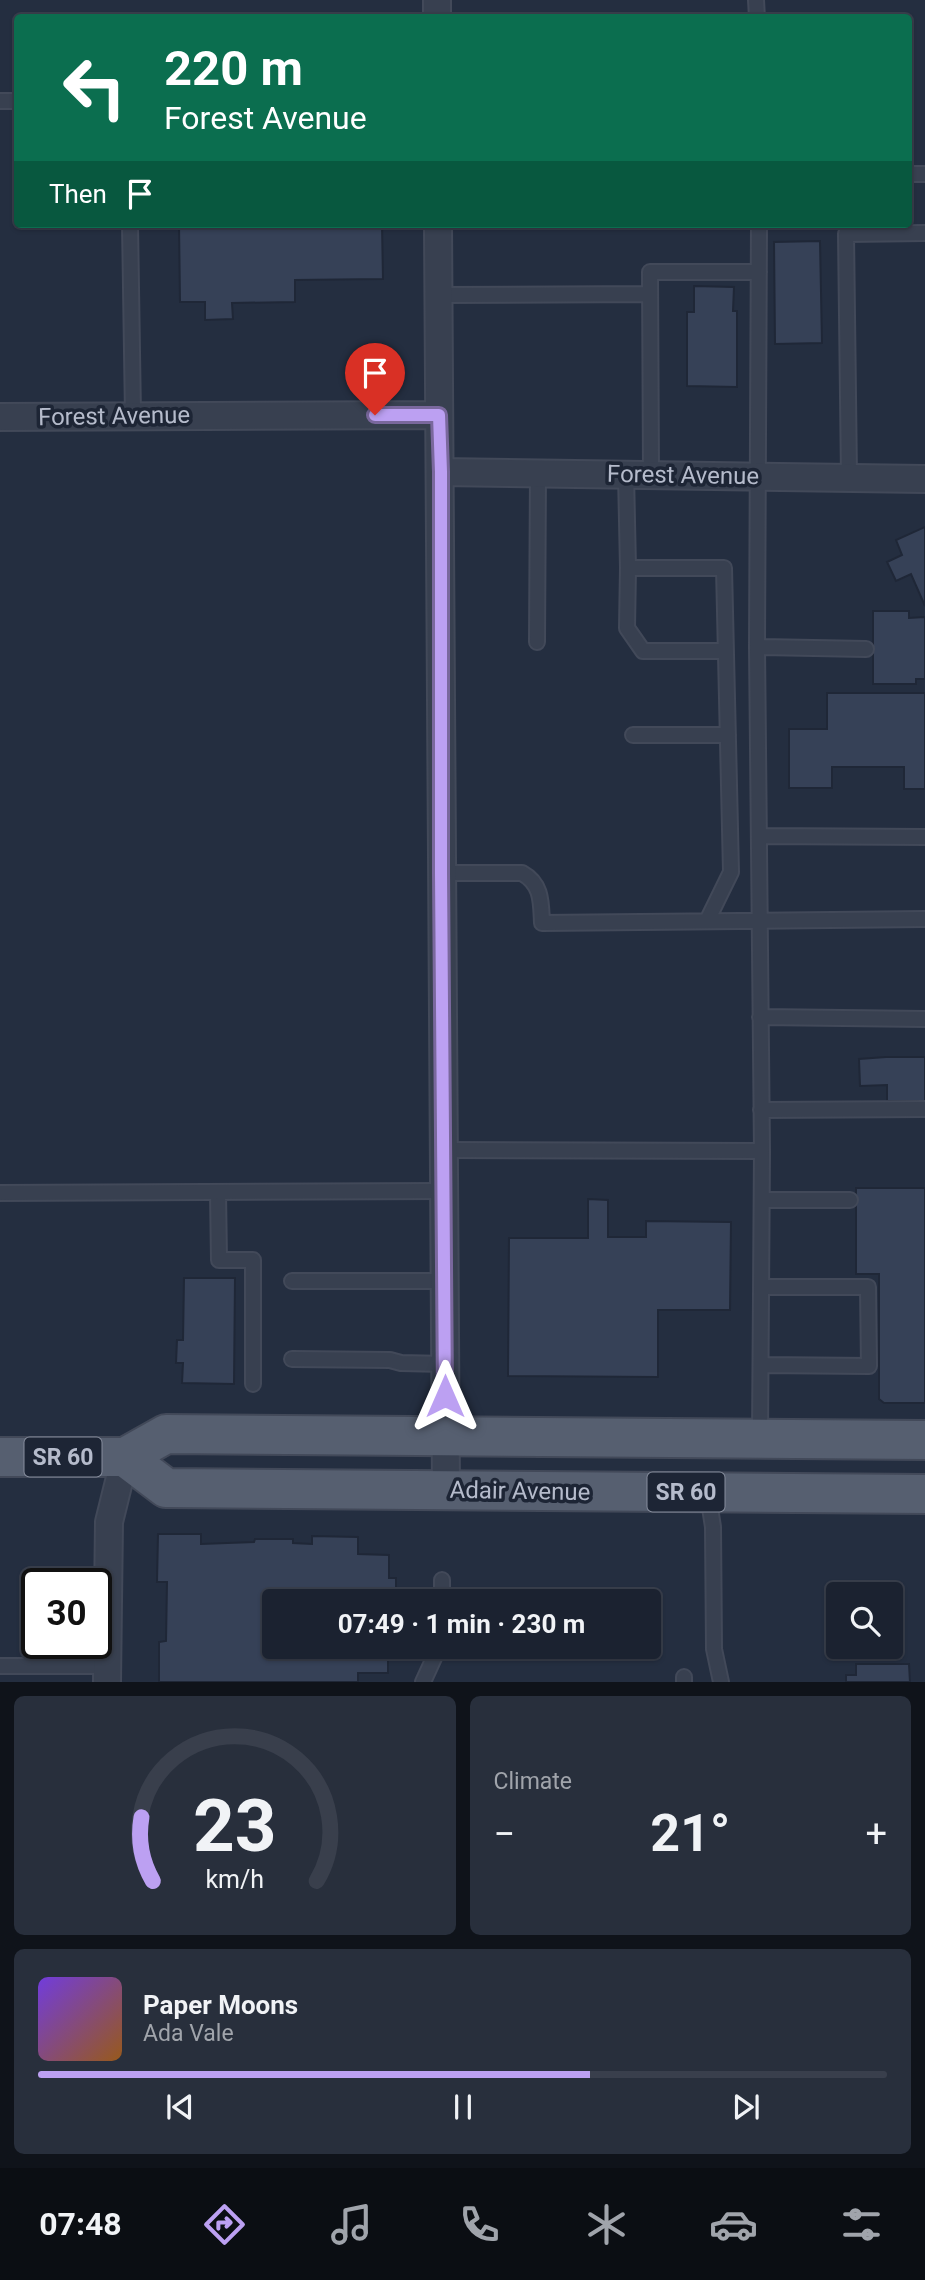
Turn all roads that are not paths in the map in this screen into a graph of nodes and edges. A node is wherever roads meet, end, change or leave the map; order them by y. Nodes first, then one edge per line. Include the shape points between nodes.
1 (130, 228) edge
2 (438, 228) edge
3 (759, 228) edge
4 (925, 233) edge
5 (759, 272) junction
6 (650, 294) junction
7 (438, 295) junction
8 (133, 415) junction
9 (439, 415) junction
10 (0, 417) edge
11 (441, 472) junction
12 (538, 473) junction
13 (638, 474) junction
14 (758, 476) junction
15 (849, 477) junction
16 (925, 479) edge
17 (628, 568) junction
18 (537, 642) dead end
19 (757, 647) junction
20 (866, 649) dead end
21 (726, 651) junction
22 (634, 735) dead end
23 (728, 735) junction
24 (759, 836) junction
25 (925, 837) edge
26 (441, 873) junction
27 (925, 919) edge
28 (760, 920) junction
29 (707, 921) junction
30 (760, 1017) junction
31 (925, 1019) edge
32 (925, 1109) edge
33 (761, 1111) junction
34 (444, 1150) junction
35 (762, 1151) junction
36 (444, 1191) junction
37 (218, 1192) junction
38 (0, 1193) edge
39 (850, 1199) dead end
40 (762, 1200) junction
41 (292, 1281) dead end
42 (444, 1281) junction
43 (762, 1287) junction
44 (292, 1359) dead end
45 (445, 1364) junction
46 (761, 1365) junction
47 (253, 1384) dead end
48 (446, 1435) junction
49 (760, 1439) junction
50 (925, 1440) edge
51 (0, 1457) edge
52 (125, 1457) junction
53 (446, 1490) junction
54 (708, 1492) junction
55 (925, 1494) edge
56 (442, 1580) dead end
57 (442, 1589) edge
58 (434, 1659) edge
59 (0, 1666) edge
60 (107, 1674) edge
61 (423, 1682) edge
62 (721, 1682) edge

1 - 8 lane
2 - 7 street
3 - 5 lane
4 - 15 lane via 846,234
5 - 6 lane via 650,272
5 - 14 lane
6 - 7 lane
6 - 13 lane
7 - 9 street
8 - 9 street, Forest Avenue
8 - 10 street, Forest Avenue
9 - 11 street
11 - 12 street, Forest Avenue
11 - 26 street
12 - 13 street, Forest Avenue
12 - 18 lane
13 - 14 street, Forest Avenue
13 - 17 lane
14 - 15 street, Forest Avenue
14 - 19 lane
15 - 16 street, Forest Avenue
17 - 21 lane via 627,628 643,651
17 - 21 lane via 724,568
19 - 20 lane
19 - 24 lane
21 - 23 lane
22 - 23 lane
23 - 29 lane via 731,872
24 - 25 lane
24 - 28 lane
26 - 29 lane via 522,873 531,878 541,897 542,923
26 - 34 street
27 - 28 lane
28 - 29 lane
28 - 30 lane
30 - 31 lane
30 - 33 lane
32 - 33 lane
33 - 35 lane
34 - 35 lane
34 - 36 street
35 - 40 lane
36 - 37 lane
36 - 42 street
37 - 38 lane
37 - 47 lane via 219,1260 253,1260
39 - 40 lane
40 - 43 lane
41 - 42 lane
42 - 45 street
43 - 46 lane
43 - 46 lane via 868,1287 869,1366
44 - 45 lane
45 - 48 street
46 - 49 lane
48 - 49 main road
48 - 52 main road via 166,1434
48 - 53 street
49 - 50 main road
51 - 52 main road, SR 60
52 - 53 main road, Adair Avenue / SR 60 via 166,1488
52 - 60 street via 109,1522
53 - 54 main road, Adair Avenue / SR 60
54 - 55 main road, Adair Avenue / SR 60
54 - 62 lane via 713,1527 714,1649
56 - 57 lane
58 - 61 lane
59 - 60 lane

